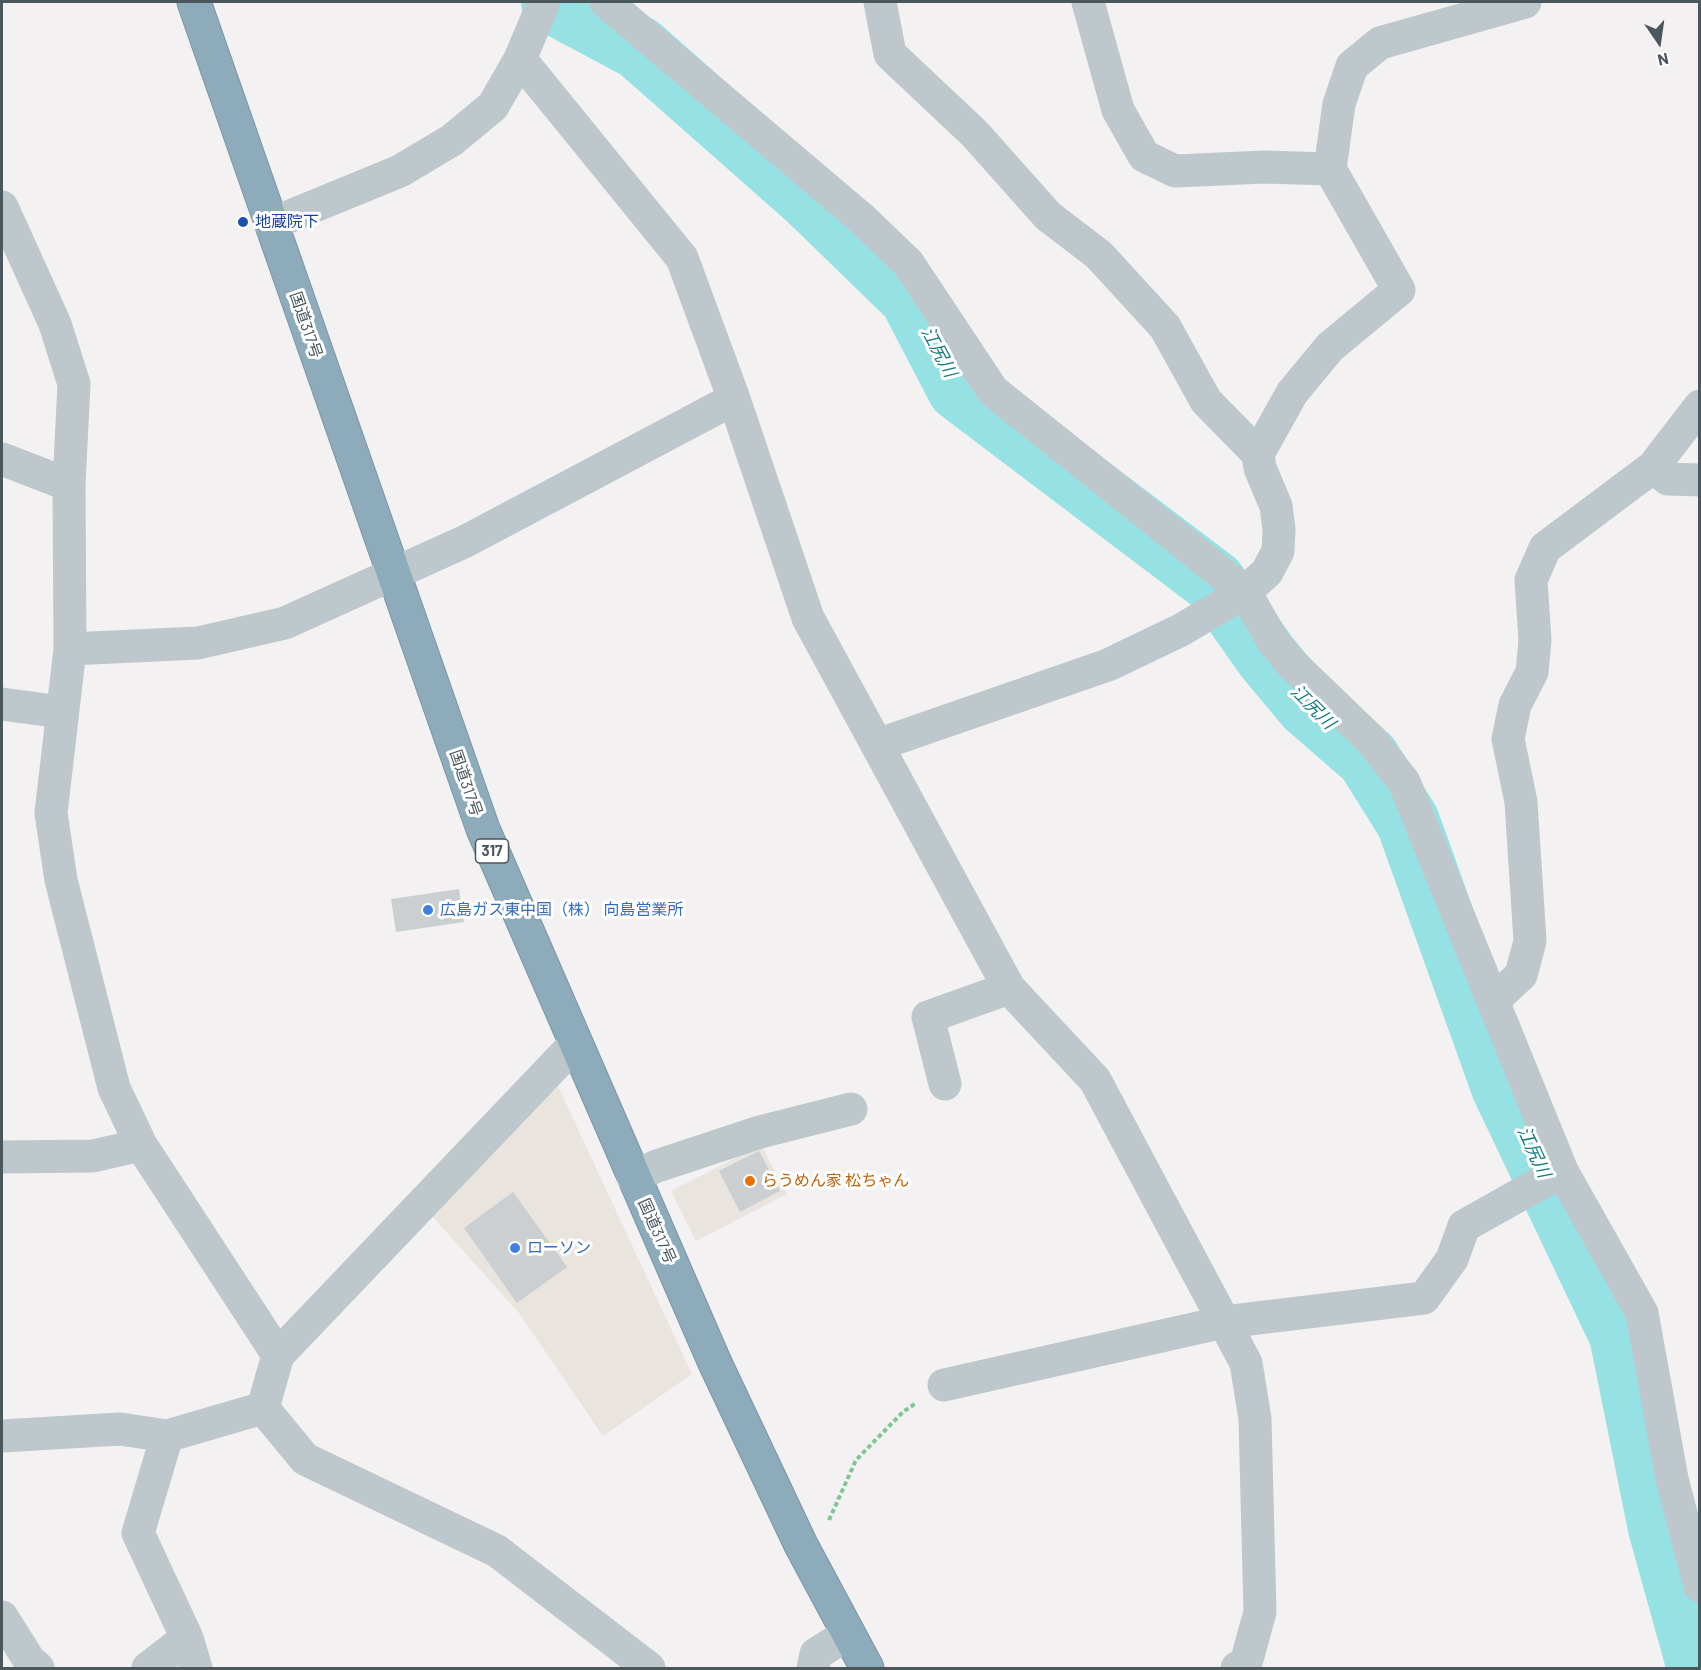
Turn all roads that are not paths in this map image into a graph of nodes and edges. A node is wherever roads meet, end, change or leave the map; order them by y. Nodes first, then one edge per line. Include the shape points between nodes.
1 (194, 2) edge
2 (606, 2) edge
3 (880, 2) edge
4 (1088, 2) edge
5 (1525, 2) edge
6 (542, 6) edge
7 (520, 59) junction
8 (1330, 170) junction
9 (2, 207) edge
10 (271, 224) junction
11 (734, 399) junction
12 (1700, 406) edge
13 (1258, 454) junction
14 (2, 459) edge
15 (1653, 467) junction
16 (1700, 480) edge
17 (69, 485) junction
18 (392, 573) junction
19 (1234, 598) junction
20 (70, 649) junction
21 (2, 704) edge
22 (62, 712) junction
23 (877, 745) junction
24 (1009, 988) junction
25 (1494, 1000) junction
26 (574, 1045) junction
27 (945, 1084) dead end
28 (851, 1109) dead end
29 (141, 1145) junction
30 (2, 1157) edge
31 (633, 1177) junction
32 (1550, 1178) junction
33 (1224, 1322) junction
34 (278, 1355) junction
35 (944, 1385) road end
36 (263, 1408) junction
37 (2, 1436) edge
38 (167, 1436) junction
39 (1700, 1586) edge
40 (2, 1617) edge
41 (849, 1634) junction
42 (191, 1653) edge
43 (38, 1668) edge
44 (148, 1668) edge
45 (650, 1668) edge
46 (813, 1668) edge
47 (867, 1668) edge
48 (1238, 1668) edge

1 - 10 highway, 国道317号 / 317
2 - 19 street via 860,217 908,263 993,391
3 - 13 street via 890,54 975,134 1047,216 1099,255 1165,327 1206,401
4 - 8 street via 1118,110 1144,156 1175,171 1265,167
5 - 8 street via 1380,43 1352,66 1339,104
6 - 7 street
7 - 10 street via 493,106 452,140 400,171
7 - 11 street via 682,258
8 - 13 street via 1399,290 1330,346 1292,393
9 - 17 street via 55,324 74,384
10 - 18 highway, 国道317号 / 317
11 - 18 street via 466,541
11 - 23 street via 808,618
12 - 15 street
13 - 19 street via 1276,506 1278,551 1267,572
14 - 17 street
15 - 16 street via 1668,479
15 - 25 street via 1545,548 1531,580 1535,640 1532,672 1515,705 1508,739 1521,802 1530,941 1521,975
17 - 20 street
18 - 20 street via 285,623 198,643
18 - 26 highway, 国道317号 / 317 via 483,829
19 - 23 street via 1181,630 1108,665
19 - 25 street via 1292,664 1371,740 1404,782
20 - 22 street
21 - 22 street
22 - 29 street via 51,813 61,880 114,1088
23 - 24 street
24 - 27 street via 928,1017
24 - 33 street via 1095,1080
25 - 32 street
26 - 31 highway, 国道317号 / 317
26 - 34 street
28 - 31 street via 760,1132
29 - 30 street via 93,1156
29 - 34 street
31 - 41 highway, 国道317号 / 317 via 801,1545
32 - 33 street via 1464,1226 1452,1259 1424,1298
32 - 39 street via 1642,1313 1672,1479
33 - 35 street
33 - 48 street via 1246,1363 1255,1419 1260,1612 1246,1663
34 - 36 street
36 - 38 street
36 - 45 street via 305,1459 497,1551
37 - 38 street via 120,1429
38 - 42 street via 138,1533
40 - 43 street
41 - 46 street via 816,1654
41 - 47 highway, 国道317号 / 317
42 - 44 street

